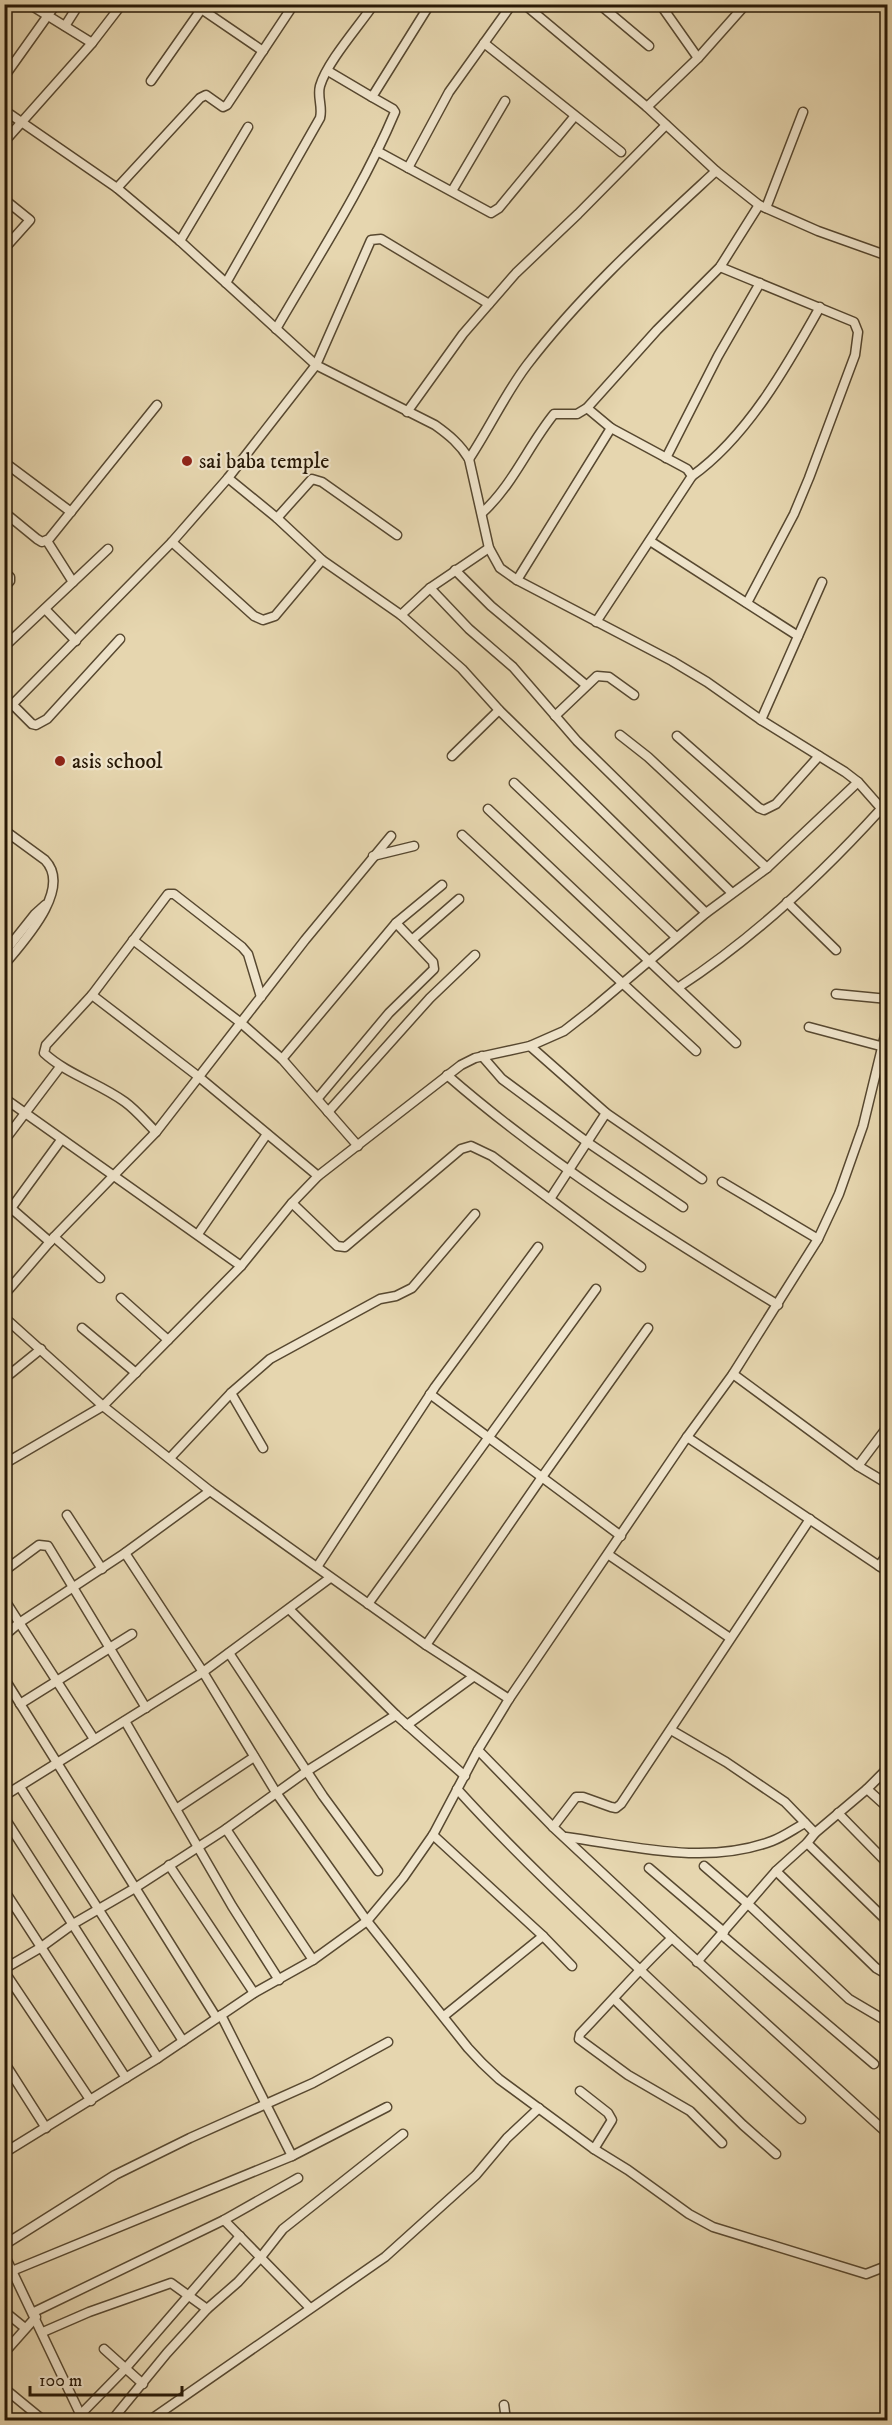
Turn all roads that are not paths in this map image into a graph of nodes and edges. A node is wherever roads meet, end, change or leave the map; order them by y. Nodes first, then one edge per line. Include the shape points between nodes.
1 (29, 4) edge
2 (56, 4) edge
3 (79, 4) edge
4 (122, 4) edge
5 (294, 4) edge
6 (374, 4) edge
7 (430, 4) edge
8 (512, 4) edge
9 (599, 4) edge
10 (660, 4) edge
11 (746, 4) edge
12 (525, 5) edge
13 (200, 6) edge
14 (49, 16) junction
15 (65, 26) junction
16 (92, 43) junction
17 (484, 43) junction
18 (649, 46) dead end
19 (263, 51) junction
20 (698, 58) junction
21 (328, 71) junction
22 (4, 77) edge
23 (151, 81) dead end
24 (372, 97) junction
25 (505, 101) dead end
26 (647, 107) junction
27 (4, 110) edge
28 (803, 112) dead end
29 (574, 117) junction
30 (23, 123) junction
31 (666, 125) junction
32 (249, 127) dead end
33 (4, 142) edge
34 (377, 151) junction
35 (621, 152) dead end
36 (408, 168) junction
37 (716, 171) junction
38 (117, 188) junction
39 (452, 191) junction
40 (4, 199) edge
41 (762, 206) junction
42 (180, 241) junction
43 (4, 249) edge
44 (888, 256) edge
45 (720, 267) junction
46 (226, 283) junction
47 (760, 283) junction
48 (489, 304) junction
49 (820, 307) junction
50 (276, 329) junction
51 (316, 365) junction
52 (157, 405) dead end
53 (587, 408) junction
54 (407, 412) junction
55 (611, 428) junction
56 (666, 458) junction
57 (469, 459) junction
58 (4, 462) edge
59 (692, 476) junction
60 (228, 478) junction
61 (4, 512) edge
62 (71, 512) junction
63 (482, 513) junction
64 (277, 518) junction
65 (12, 519) junction
66 (4, 527) edge
67 (397, 535) dead end
68 (650, 541) junction
69 (46, 542) junction
70 (172, 543) junction
71 (489, 548) junction
72 (108, 549) dead end
73 (322, 560) junction
74 (455, 570) junction
75 (4, 572) edge
76 (517, 580) junction
77 (73, 582) junction
78 (822, 582) dead end
79 (4, 588) edge
80 (430, 588) junction
81 (747, 603) junction
82 (45, 609) junction
83 (401, 615) junction
84 (596, 622) junction
85 (798, 636) junction
86 (120, 639) dead end
87 (76, 641) junction
88 (4, 646) edge
89 (586, 685) junction
90 (634, 695) dead end
91 (13, 705) junction
92 (499, 710) junction
93 (4, 713) edge
94 (555, 716) junction
95 (761, 720) junction
96 (620, 735) dead end
97 (677, 736) dead end
98 (452, 756) dead end
99 (819, 756) junction
100 (858, 782) junction
101 (514, 783) dead end
102 (488, 809) dead end
103 (884, 813) edge
104 (4, 830) edge
105 (462, 835) dead end
106 (391, 836) dead end
107 (414, 846) dead end
108 (372, 857) junction
109 (767, 868) junction
110 (442, 885) dead end
111 (732, 893) junction
112 (459, 899) dead end
113 (787, 902) junction
114 (46, 904) junction
115 (706, 913) junction
116 (396, 922) junction
117 (676, 937) junction
118 (413, 939) junction
119 (133, 940) junction
120 (836, 950) dead end
121 (4, 953) edge
122 (475, 956) dead end
123 (650, 961) junction
124 (4, 965) edge
125 (621, 985) junction
126 (679, 987) junction
127 (836, 994) dead end
128 (92, 995) junction
129 (261, 997) junction
130 (888, 999) edge
131 (240, 1023) junction
132 (888, 1023) edge
133 (809, 1027) dead end
134 (736, 1043) dead end
135 (530, 1046) junction
136 (884, 1047) junction
137 (696, 1051) dead end
138 (482, 1056) junction
139 (282, 1059) junction
140 (60, 1067) junction
141 (447, 1075) junction
142 (199, 1077) junction
143 (4, 1098) edge
144 (318, 1098) junction
145 (328, 1112) junction
146 (606, 1113) junction
147 (26, 1114) junction
148 (156, 1132) junction
149 (267, 1134) junction
150 (61, 1140) junction
151 (4, 1142) edge
152 (587, 1142) junction
153 (358, 1146) junction
154 (570, 1168) junction
155 (115, 1175) junction
156 (318, 1176) junction
157 (702, 1179) dead end
158 (722, 1182) dead end
159 (550, 1199) junction
160 (292, 1203) junction
161 (682, 1207) dead end
162 (12, 1209) junction
163 (475, 1214) dead end
164 (4, 1218) edge
165 (198, 1234) junction
166 (818, 1239) junction
167 (52, 1240) junction
168 (538, 1247) dead end
169 (242, 1266) junction
170 (641, 1267) dead end
171 (100, 1278) dead end
172 (596, 1289) dead end
173 (4, 1295) edge
174 (121, 1298) dead end
175 (778, 1305) junction
176 (4, 1317) edge
177 (82, 1328) dead end
178 (648, 1328) dead end
179 (168, 1340) junction
180 (41, 1349) junction
181 (136, 1373) junction
182 (732, 1374) junction
183 (4, 1379) edge
184 (231, 1393) junction
185 (430, 1394) junction
186 (103, 1406) junction
187 (888, 1426) edge
188 (489, 1437) junction
189 (687, 1437) junction
190 (262, 1448) dead end
191 (170, 1458) junction
192 (4, 1464) edge
193 (858, 1466) junction
194 (542, 1477) junction
195 (888, 1484) edge
196 (210, 1491) junction
197 (67, 1515) dead end
198 (810, 1519) junction
199 (621, 1536) junction
200 (125, 1553) junction
201 (888, 1553) edge
202 (609, 1555) junction
203 (879, 1566) junction
204 (317, 1567) junction
205 (102, 1569) junction
206 (4, 1571) edge
207 (888, 1572) edge
208 (330, 1578) junction
209 (74, 1587) junction
210 (4, 1599) edge
211 (368, 1604) junction
212 (290, 1610) junction
213 (19, 1623) junction
214 (132, 1634) dead end
215 (4, 1636) edge
216 (730, 1638) junction
217 (426, 1645) junction
218 (109, 1647) junction
219 (229, 1653) junction
220 (203, 1672) junction
221 (473, 1677) junction
222 (4, 1678) edge
223 (58, 1682) junction
224 (509, 1699) junction
225 (20, 1704) junction
226 (146, 1708) junction
227 (396, 1715) junction
228 (125, 1721) junction
229 (407, 1725) junction
230 (671, 1730) junction
231 (94, 1739) junction
232 (478, 1750) junction
233 (254, 1757) junction
234 (57, 1764) junction
235 (888, 1768) edge
236 (307, 1771) junction
237 (465, 1776) junction
238 (20, 1787) junction
239 (457, 1789) junction
240 (867, 1789) junction
241 (277, 1794) junction
242 (4, 1796) edge
243 (888, 1808) edge
244 (176, 1809) junction
245 (838, 1813) junction
246 (4, 1818) edge
247 (805, 1823) junction
248 (554, 1827) junction
249 (226, 1829) junction
250 (815, 1833) junction
251 (433, 1835) junction
252 (565, 1837) junction
253 (807, 1843) junction
254 (197, 1847) junction
255 (888, 1864) edge
256 (169, 1865) junction
257 (704, 1866) dead end
258 (649, 1868) dead end
259 (378, 1871) dead end
260 (776, 1871) junction
261 (135, 1888) junction
262 (4, 1890) edge
263 (748, 1904) junction
264 (98, 1910) junction
265 (367, 1921) junction
266 (888, 1922) edge
267 (73, 1924) junction
268 (723, 1933) junction
269 (543, 1936) junction
270 (672, 1938) junction
271 (40, 1948) junction
272 (313, 1960) junction
273 (697, 1962) junction
274 (572, 1966) dead end
275 (639, 1969) junction
276 (4, 1970) edge
277 (888, 1975) edge
278 (279, 1980) junction
279 (254, 1993) junction
280 (614, 1999) junction
281 (218, 2016) junction
282 (444, 2016) junction
283 (888, 2022) edge
284 (183, 2041) junction
285 (388, 2043) dead end
286 (158, 2058) junction
287 (4, 2062) edge
288 (874, 2064) dead end
289 (126, 2078) junction
290 (580, 2091) dead end
291 (91, 2101) junction
292 (266, 2104) junction
293 (387, 2107) dead end
294 (539, 2108) junction
295 (801, 2119) dead end
296 (46, 2128) junction
297 (403, 2134) dead end
298 (888, 2134) edge
299 (4, 2139) edge
300 (722, 2143) dead end
301 (594, 2149) junction
302 (8, 2151) edge
303 (776, 2154) dead end
304 (292, 2156) junction
305 (298, 2178) dead end
306 (224, 2220) junction
307 (240, 2236) junction
308 (4, 2245) edge
309 (4, 2254) edge
310 (261, 2257) junction
311 (888, 2262) edge
312 (12, 2271) junction
313 (189, 2295) junction
314 (310, 2308) junction
315 (207, 2309) junction
316 (4, 2311) edge
317 (35, 2315) junction
318 (25, 2328) junction
319 (43, 2332) junction
320 (104, 2349) dead end
321 (4, 2353) edge
322 (125, 2369) junction
323 (142, 2384) junction
324 (4, 2388) edge
325 (504, 2405) dead end
326 (82, 2418) edge
327 (43, 2421) edge
328 (111, 2421) edge
329 (150, 2421) edge
330 (506, 2421) edge

1 - 14 street
2 - 14 street
3 - 15 street
4 - 16 street
5 - 19 street
6 - 21 street
7 - 24 street
8 - 17 street
9 - 18 street
10 - 20 street
11 - 20 street
12 - 26 street
13 - 19 street
13 - 23 street
14 - 15 street
14 - 22 street
15 - 16 street
16 - 30 street
17 - 29 street
17 - 36 street via 449,92
19 - 38 street via 227,105 223,107 206,95 200,98
20 - 26 street
21 - 24 street
21 - 46 street via 319,92 320,118
24 - 34 street via 395,112
25 - 39 street
26 - 31 street
27 - 30 street
28 - 41 street
29 - 35 street
29 - 39 street via 495,211 479,208
30 - 33 street
30 - 38 street
31 - 37 street
31 - 48 street
32 - 42 street
34 - 36 street
34 - 50 street
36 - 39 street
37 - 41 street
37 - 57 street via 567,316 525,367
38 - 42 street
40 - 43 street via 30,220
41 - 44 street
41 - 45 street
42 - 46 street
45 - 47 street
45 - 53 street
46 - 50 street
47 - 49 street
47 - 56 street via 717,356
48 - 51 street via 376,238 368,245
48 - 54 street
49 - 59 street via 768,391 728,445
49 - 81 street via 855,322 855,355 794,514
50 - 51 street
51 - 54 street
51 - 60 street
52 - 62 street
53 - 55 street
53 - 63 street via 577,414 554,414 505,490
54 - 57 street via 450,435
55 - 56 street
55 - 76 street
56 - 59 street
57 - 63 street
58 - 62 street
59 - 68 street
60 - 64 street
60 - 70 street
61 - 65 street
62 - 69 street
63 - 71 street
64 - 67 street via 312,479
64 - 73 street
65 - 66 street
65 - 69 street
68 - 81 street
68 - 84 street
69 - 77 street
70 - 73 street via 263,620 275,616
70 - 87 street
71 - 74 street
71 - 76 street via 500,568
72 - 77 street
73 - 83 street
74 - 80 street
74 - 89 street via 491,606
75 - 79 street via 10,581
76 - 84 street
77 - 82 street
78 - 85 street
80 - 83 street
80 - 94 street via 513,667
81 - 85 street
82 - 87 street
82 - 88 street
83 - 92 street via 462,669
84 - 95 street via 672,661
85 - 95 street
86 - 91 street via 41,723 32,724
87 - 91 street
89 - 90 street via 602,675
89 - 94 street
91 - 93 street
92 - 98 street
92 - 115 street
94 - 111 street
95 - 99 street
96 - 109 street
97 - 99 street via 764,810 776,804
99 - 100 street
100 - 103 street
100 - 109 street
101 - 117 street
102 - 123 street
103 - 113 street
104 - 114 street via 50,866 53,886
105 - 125 street
106 - 108 street
107 - 108 street
108 - 129 street
109 - 111 street
110 - 116 street
111 - 115 street
112 - 118 street
113 - 120 street
113 - 126 street via 708,968
114 - 121 street
114 - 124 street via 40,919
115 - 117 street
116 - 118 street
116 - 139 street
117 - 123 street
118 - 144 street via 433,962 434,969 389,1014
119 - 128 street
119 - 129 street via 165,896 174,894 248,954
119 - 131 street
122 - 145 street via 430,998
123 - 125 street
123 - 126 street
125 - 135 street via 564,1031
125 - 137 street
126 - 134 street
127 - 130 street
128 - 140 street via 44,1047 44,1053
128 - 142 street
129 - 131 street
131 - 139 street
131 - 142 street
132 - 136 street
133 - 136 street
135 - 138 street
135 - 146 street
136 - 166 street via 863,1126
138 - 141 street
138 - 152 street via 502,1079
139 - 144 street
140 - 147 street
140 - 148 street via 126,1102
141 - 153 street
141 - 154 street via 483,1106
142 - 148 street
142 - 149 street
143 - 147 street
144 - 145 street
145 - 153 street
146 - 152 street
146 - 157 street
147 - 150 street
147 - 151 street
148 - 155 street
149 - 156 street
149 - 165 street
150 - 155 street
150 - 162 street
152 - 154 street
152 - 161 street
153 - 156 street
154 - 159 street
154 - 175 street via 662,1234
155 - 165 street
155 - 167 street
156 - 160 street
158 - 166 street
159 - 160 street via 492,1156 471,1146 461,1149 345,1247 337,1246
159 - 170 street
160 - 169 street
162 - 164 street
162 - 167 street
163 - 184 street via 412,1288 370,1304 270,1359
165 - 169 street
166 - 175 street
167 - 171 street
167 - 173 street
168 - 185 street
169 - 179 street
172 - 188 street
174 - 179 street
175 - 182 street
176 - 180 street
177 - 181 street
178 - 194 street
179 - 181 street
180 - 183 street
180 - 186 street
181 - 186 street
182 - 189 street
182 - 193 street
184 - 190 street
184 - 191 street
185 - 188 street
185 - 204 street
186 - 191 street
186 - 192 street
187 - 193 street
188 - 194 street
188 - 211 street
189 - 198 street
189 - 199 street
191 - 196 street
193 - 195 street
194 - 199 street
194 - 217 street
196 - 200 street
196 - 204 street
197 - 205 street
198 - 203 street
198 - 216 street
199 - 202 street
200 - 205 street
200 - 220 street
201 - 203 street
202 - 216 street
202 - 224 street
203 - 207 street
204 - 208 street
205 - 209 street
206 - 209 street via 45,1544
208 - 211 street
208 - 212 street
209 - 213 street
209 - 218 street
210 - 213 street
211 - 217 street
212 - 219 street
212 - 227 street
213 - 215 street
213 - 223 street
214 - 218 street
216 - 230 street
217 - 221 street
218 - 223 street
218 - 226 street
219 - 220 street
219 - 236 street
220 - 226 street
220 - 233 street
221 - 224 street
221 - 229 street
222 - 225 street
223 - 225 street
223 - 231 street
224 - 232 street
225 - 234 street
226 - 228 street
227 - 229 street
227 - 236 street
228 - 231 street
228 - 244 street
229 - 237 street
230 - 247 street via 785,1802
230 - 248 street via 618,1807 576,1797
231 - 234 street
232 - 237 street
232 - 248 street
233 - 241 street
233 - 244 street
234 - 238 street
234 - 261 street
235 - 240 street
236 - 241 street
236 - 259 street
237 - 239 street
238 - 242 street
238 - 264 street
239 - 251 street
239 - 275 street via 504,1841
240 - 243 street
240 - 245 street
241 - 249 street
241 - 265 street
244 - 254 street
245 - 250 street
245 - 255 street
246 - 267 street
247 - 250 street
247 - 252 street via 773,1841 713,1854
248 - 252 street
249 - 254 street
249 - 272 street
250 - 253 street
251 - 265 street
251 - 269 street
252 - 270 street
253 - 260 street
253 - 266 street
254 - 256 street
254 - 278 street
256 - 261 street
256 - 279 street
257 - 263 street
258 - 268 street
260 - 263 street
260 - 277 street via 876,1968
261 - 264 street
261 - 281 street
262 - 271 street
263 - 268 street
263 - 283 street via 849,1999
264 - 267 street
264 - 284 street
265 - 272 street
265 - 282 street
267 - 271 street
267 - 286 street
268 - 273 street
268 - 288 street
269 - 274 street
269 - 282 street
270 - 273 street
270 - 275 street
271 - 276 street
271 - 289 street
272 - 278 street
273 - 298 street
275 - 280 street
275 - 295 street
276 - 291 street
278 - 279 street
279 - 281 street
280 - 300 street via 579,2039 628,2075 690,2111
280 - 303 street
281 - 284 street
281 - 292 street
282 - 294 street via 482,2063
284 - 286 street
285 - 292 street
286 - 289 street
287 - 296 street
289 - 291 street
290 - 301 street via 612,2120
291 - 296 street
292 - 304 street
292 - 308 street via 115,2175
293 - 304 street
294 - 301 street
294 - 314 street via 476,2175 385,2257
296 - 302 street
297 - 310 street via 283,2229
299 - 302 street
301 - 311 street via 713,2227 866,2274
304 - 312 street
305 - 306 street
306 - 307 street
306 - 317 street
307 - 310 street
307 - 313 street
309 - 312 street
310 - 314 street
310 - 315 street
312 - 317 street
313 - 315 street
313 - 319 street via 171,2283 163,2284
313 - 322 street
314 - 329 street
315 - 323 street
316 - 318 street
317 - 318 street
317 - 319 street
318 - 321 street
319 - 326 street
320 - 322 street
322 - 323 street
322 - 326 street
323 - 328 street
324 - 327 street
325 - 330 street

